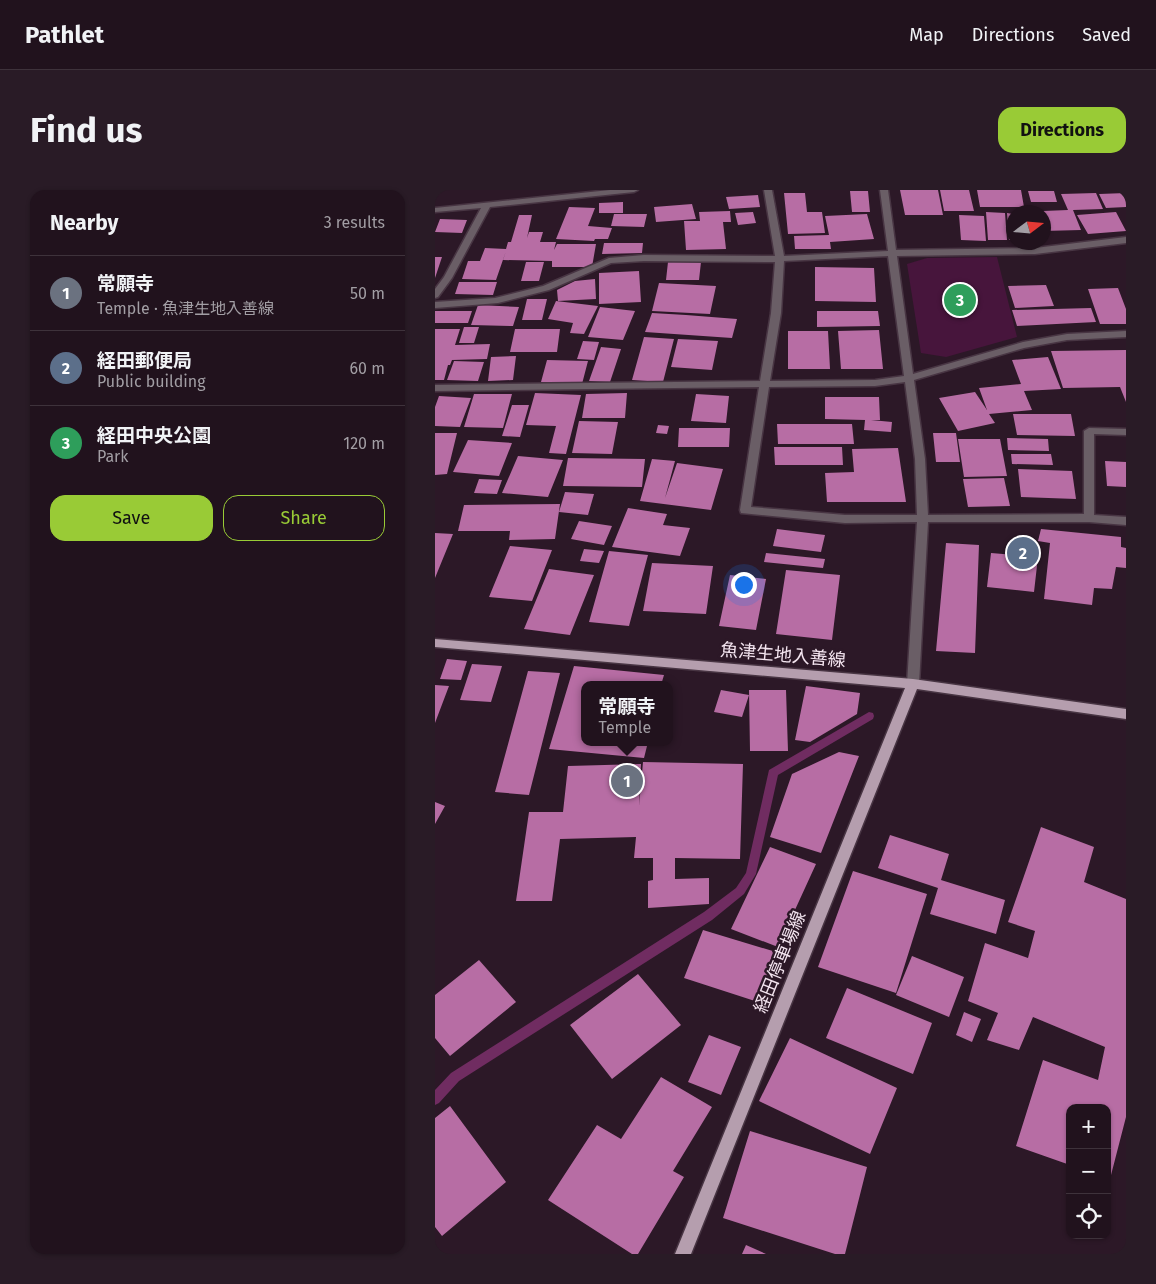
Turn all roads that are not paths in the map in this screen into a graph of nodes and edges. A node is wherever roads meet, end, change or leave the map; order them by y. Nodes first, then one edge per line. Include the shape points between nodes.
1 (634, 190) edge
2 (768, 190) edge
3 (884, 190) edge
4 (486, 206) junction
5 (435, 210) edge
6 (1126, 240) edge
7 (894, 253) junction
8 (780, 259) junction
9 (435, 295) edge
10 (435, 305) edge
11 (1126, 334) edge
12 (909, 378) junction
13 (764, 383) junction
14 (435, 388) edge
15 (1126, 432) edge
16 (1089, 518) junction
17 (923, 520) junction
18 (1126, 521) edge
19 (435, 643) edge
20 (913, 684) junction
21 (1126, 714) edge
22 (683, 1254) edge

1 - 4 street
2 - 8 street
3 - 7 street
4 - 5 street
4 - 9 street via 448,278
6 - 7 street via 1035,251
7 - 8 street
7 - 12 street
8 - 10 street via 644,258 609,261 546,288 495,301
8 - 13 street via 776,313
11 - 12 street via 1067,337 1023,345
12 - 13 street via 875,383
12 - 17 street via 920,459
13 - 14 street
13 - 17 street via 745,510 845,519
15 - 16 street via 1089,431
16 - 17 street
16 - 18 street
17 - 20 street
19 - 20 main road, 魚津生地入善線
20 - 21 main road, 魚津生地入善線
20 - 22 main road, 経田停車場線

